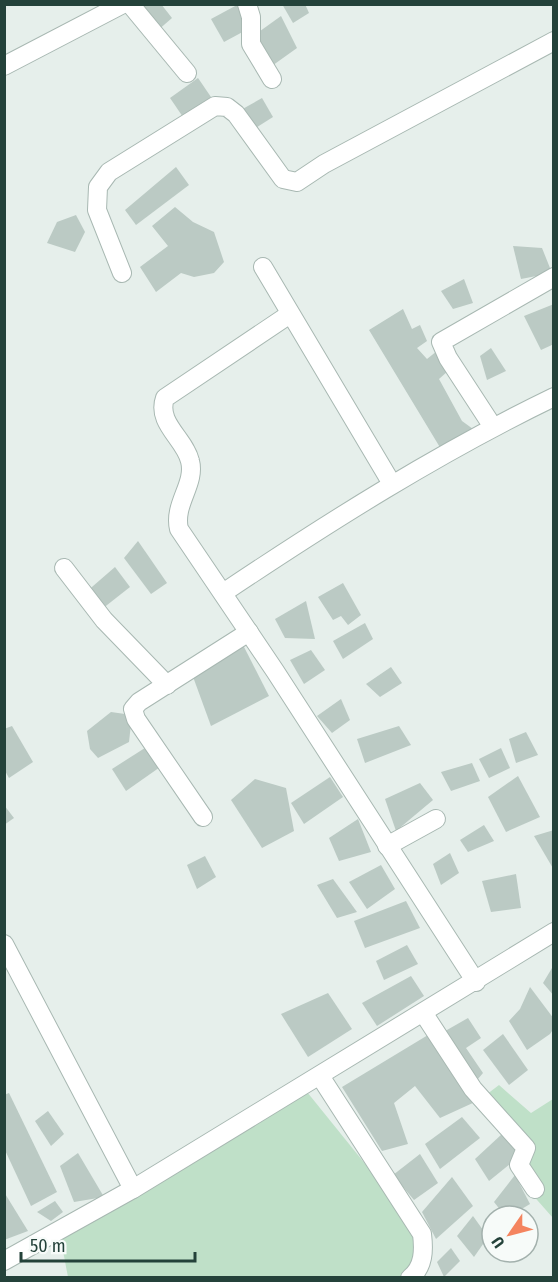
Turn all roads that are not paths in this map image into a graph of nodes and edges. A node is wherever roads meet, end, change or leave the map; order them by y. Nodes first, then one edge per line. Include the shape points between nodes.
1 (123, 4) edge
2 (130, 4) edge
3 (247, 4) edge
4 (554, 41) edge
5 (4, 66) edge
6 (187, 73) dead end
7 (272, 80) dead end
8 (263, 267) dead end
9 (122, 273) dead end
10 (554, 277) edge
11 (290, 314) junction
12 (554, 397) edge
13 (493, 427) junction
14 (392, 484) junction
15 (64, 568) dead end
16 (223, 594) junction
17 (249, 632) junction
18 (167, 685) junction
19 (203, 817) dead end
20 (436, 819) dead end
21 (387, 846) junction
22 (554, 932) edge
23 (4, 944) edge
24 (476, 982) junction
25 (424, 1014) junction
26 (320, 1076) junction
27 (535, 1189) dead end
28 (133, 1190) junction
29 (4, 1261) edge
30 (410, 1278) edge

1 - 5 street
2 - 6 street
3 - 7 street via 251,44
4 - 9 street via 297,182 283,179 236,114 227,107 215,106 109,172 98,187 97,210
8 - 11 street
10 - 13 street via 441,342
11 - 14 street
11 - 16 street via 165,398 162,406 163,415 190,460 190,475 176,516 179,529
12 - 13 street
13 - 14 street
14 - 16 street
15 - 18 street via 104,620
16 - 17 street
17 - 18 street
17 - 21 street
18 - 19 street via 133,710
20 - 21 street
21 - 24 street
22 - 24 street
23 - 28 street
24 - 25 street
25 - 26 street
25 - 27 street via 473,1089 526,1148 519,1165
26 - 28 street
26 - 30 street via 422,1234 420,1264
28 - 29 street

